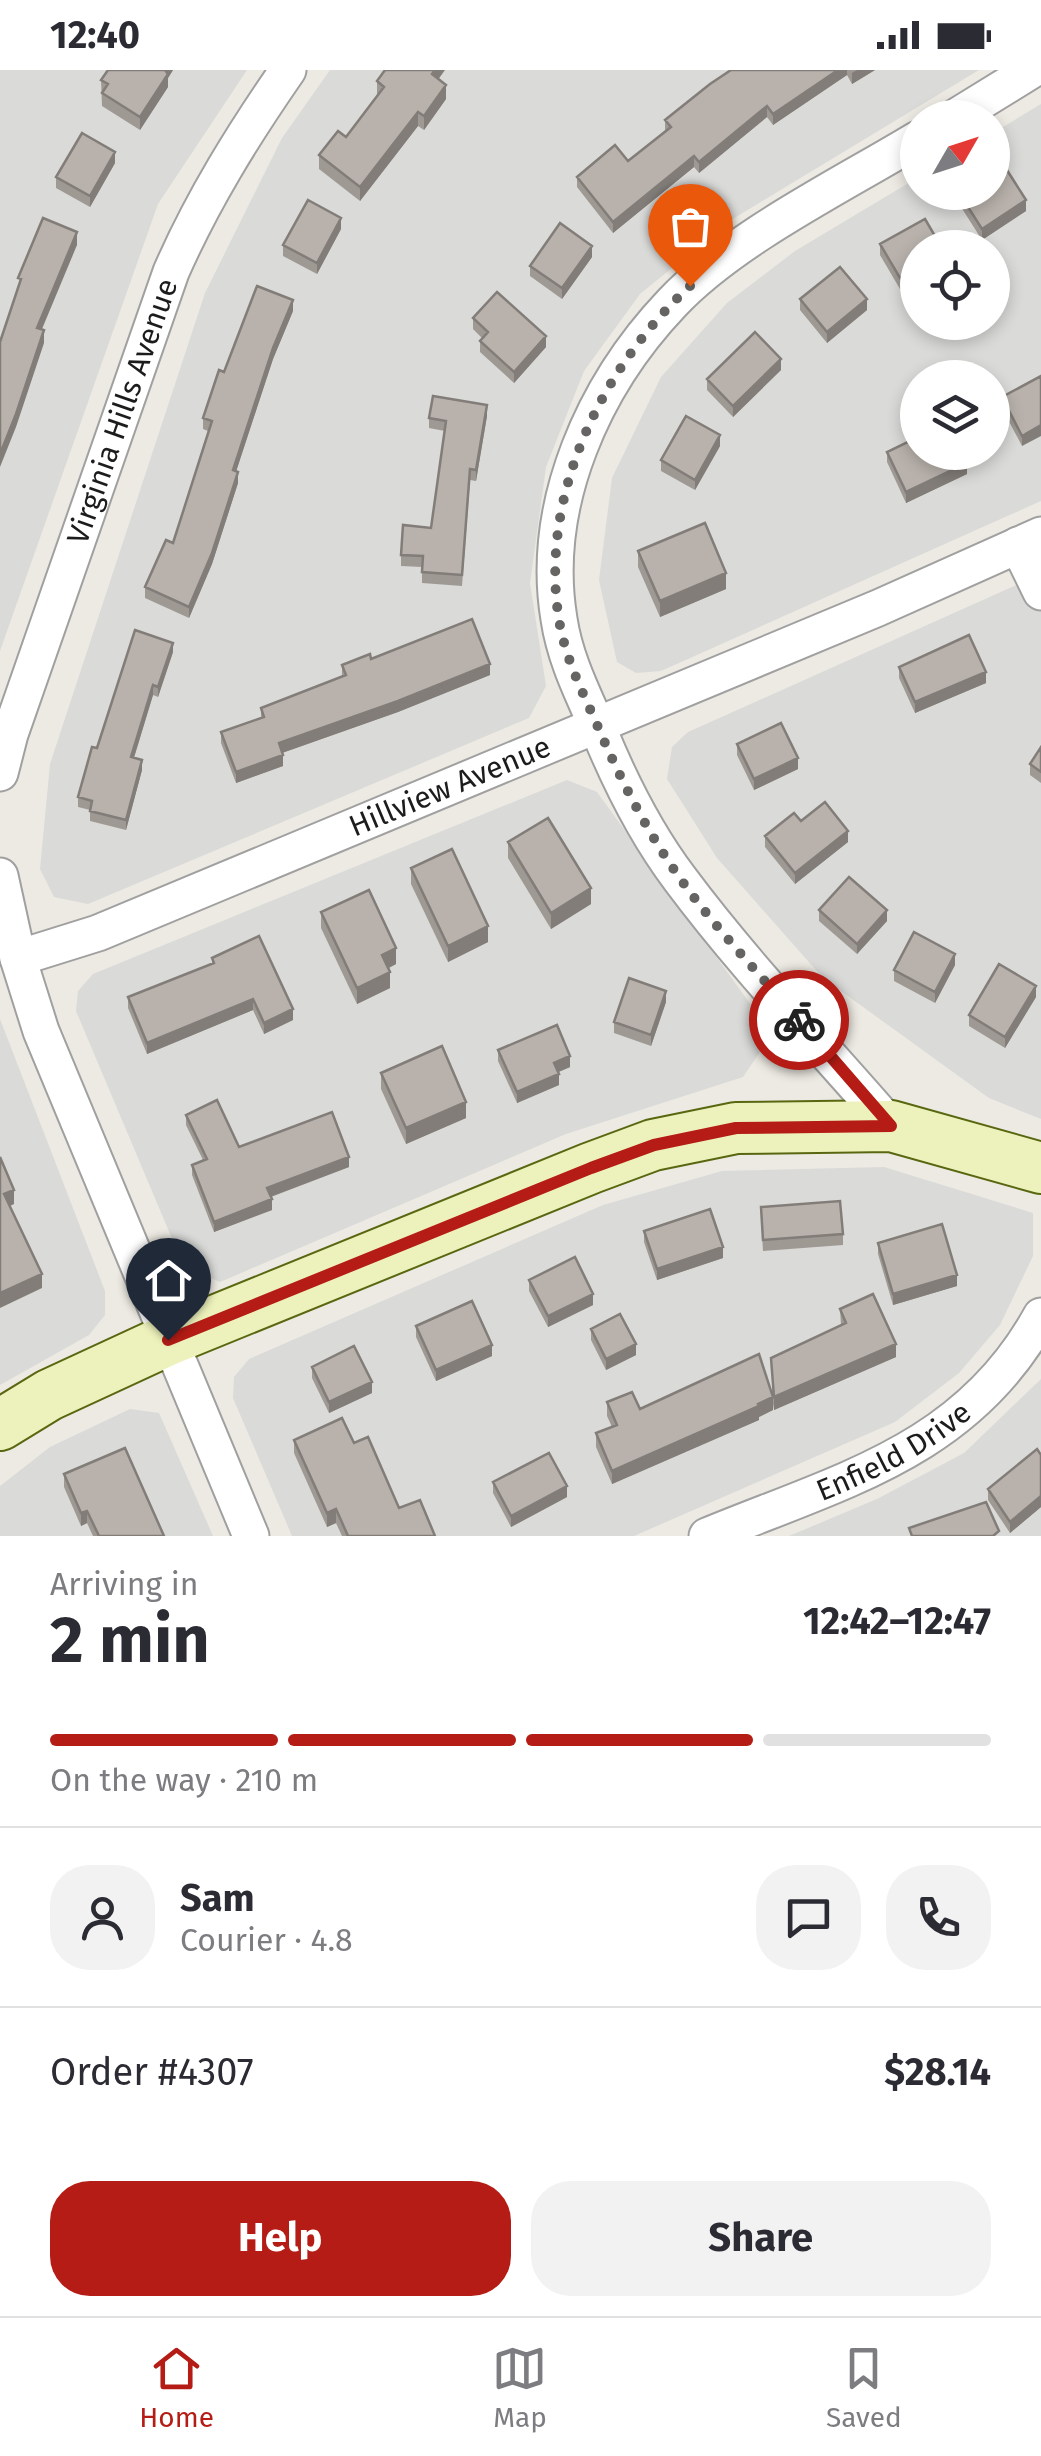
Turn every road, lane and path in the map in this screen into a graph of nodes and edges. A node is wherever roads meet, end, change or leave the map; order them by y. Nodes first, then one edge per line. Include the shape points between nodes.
1 (288, 70) edge
2 (1032, 70) edge
3 (983, 100) edge
4 (900, 151) edge
5 (1030, 540) edge
6 (1041, 592) edge
7 (597, 725) junction
8 (0, 773) edge
9 (0, 876) edge
10 (18, 958) junction
11 (891, 1126) junction
12 (1041, 1168) edge
13 (1041, 1316) edge
14 (168, 1340) junction
15 (0, 1425) edge
16 (251, 1536) edge
17 (708, 1536) edge

1 - 8 street, Virginia Hills Avenue via 229,156 171,272
2 - 3 street
4 - 7 street via 708,271 634,349 599,405 573,466 556,547 560,623
5 - 6 street
5 - 7 street, Hillview Avenue
7 - 10 street, Hillview Avenue via 98,933
7 - 11 street via 621,783 678,876
9 - 10 street
10 - 14 street
11 - 12 street
11 - 14 street via 736,1128 654,1145
13 - 17 street, Enfield Drive via 989,1389 934,1436
14 - 15 street
14 - 16 street

